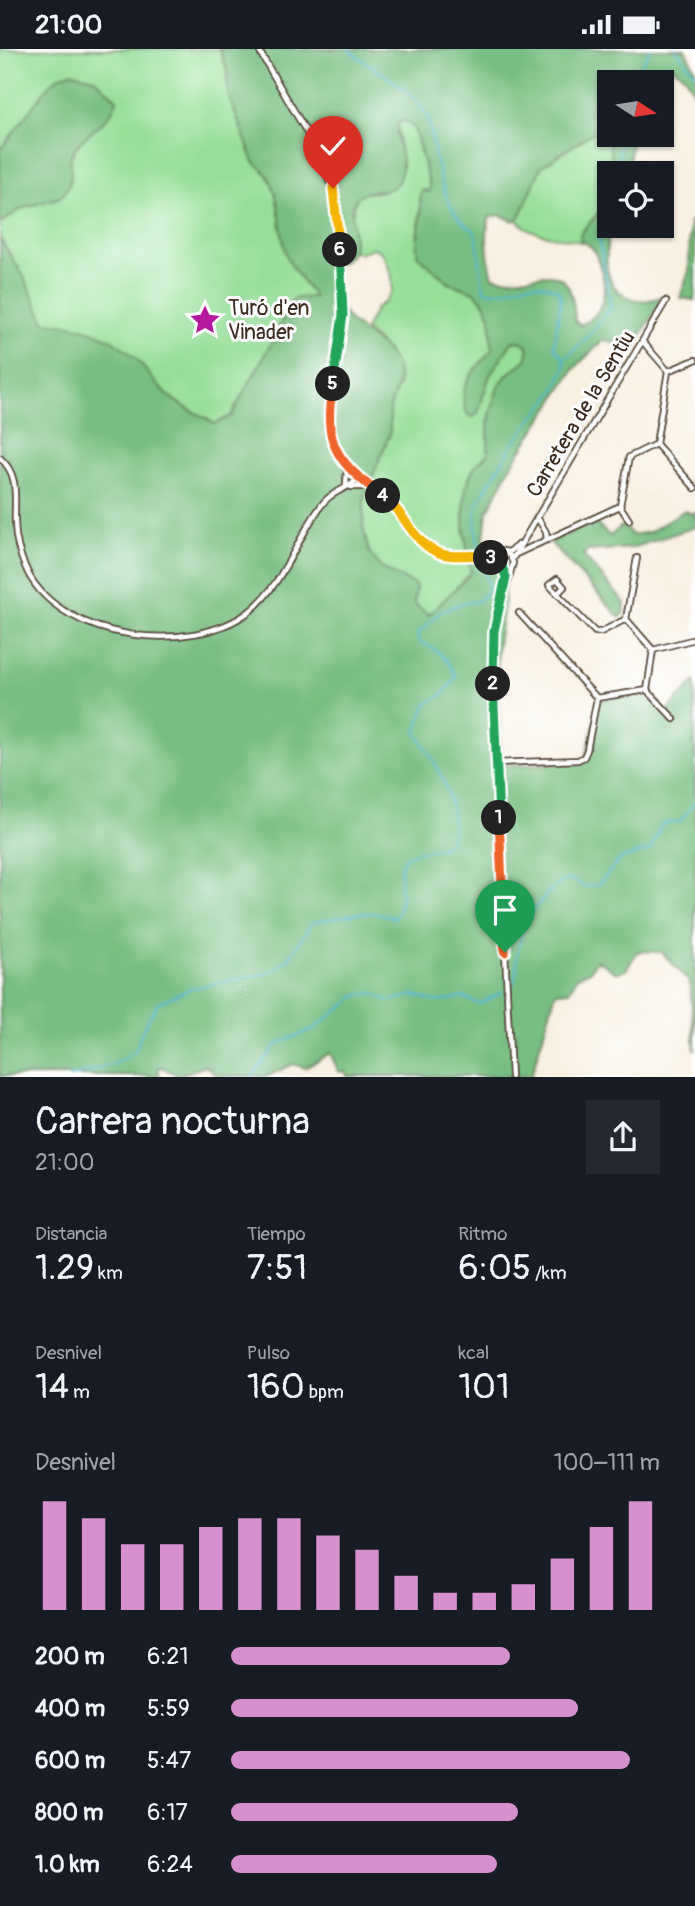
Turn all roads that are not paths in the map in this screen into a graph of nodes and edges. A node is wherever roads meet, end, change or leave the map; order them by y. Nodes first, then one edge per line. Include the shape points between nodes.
1 (258, 49) edge
2 (666, 301) dead end
3 (643, 342) junction
4 (695, 360) edge
5 (668, 371) junction
6 (656, 444) junction
7 (0, 458) edge
8 (348, 468) junction
9 (357, 477) junction
10 (346, 487) junction
11 (370, 487) junction
12 (695, 488) edge
13 (620, 506) junction
14 (537, 517) junction
15 (629, 520) dead end
16 (546, 532) junction
17 (556, 535) junction
18 (547, 540) junction
19 (522, 543) junction
20 (508, 552) junction
21 (486, 556) junction
22 (513, 558) junction
23 (637, 558) dead end
24 (501, 564) junction
25 (506, 583) junction
26 (558, 593) dead end
27 (519, 613) dead end
28 (626, 618) junction
29 (695, 639) edge
30 (653, 650) junction
31 (647, 690) junction
32 (597, 698) junction
33 (674, 719) dead end
34 (496, 763) junction
35 (511, 1076) edge

1 - 8 street via 314,145 333,188 344,305 328,414 334,444
2 - 3 street, Carretera de la Sentiu
3 - 5 street
3 - 14 street, Carretera de la Sentiu
4 - 5 street
5 - 6 street
6 - 12 street
6 - 13 street via 629,457
7 - 10 street via 15,484 18,547 40,590 56,607 84,623 146,635 204,631 244,615 279,578 326,499
8 - 9 street
8 - 10 street
9 - 10 street
9 - 11 street
10 - 11 street
11 - 21 street via 395,506 432,549 443,555
13 - 15 street
13 - 17 street
14 - 16 street
14 - 19 street, Carretera de la Sentiu
16 - 17 street
16 - 18 street
17 - 18 street
18 - 22 street
19 - 20 street
19 - 22 street, Carretera de la Sentiu
20 - 21 street
20 - 22 street
20 - 24 street
21 - 24 street
22 - 24 street
22 - 25 street, Carretera de la Sentiu
23 - 28 street
24 - 25 street
25 - 34 street via 494,631
26 - 28 street via 595,632
27 - 32 street
28 - 30 street
29 - 30 street
30 - 31 street
31 - 32 street
31 - 33 street
32 - 34 street via 587,750 578,761
34 - 35 street

